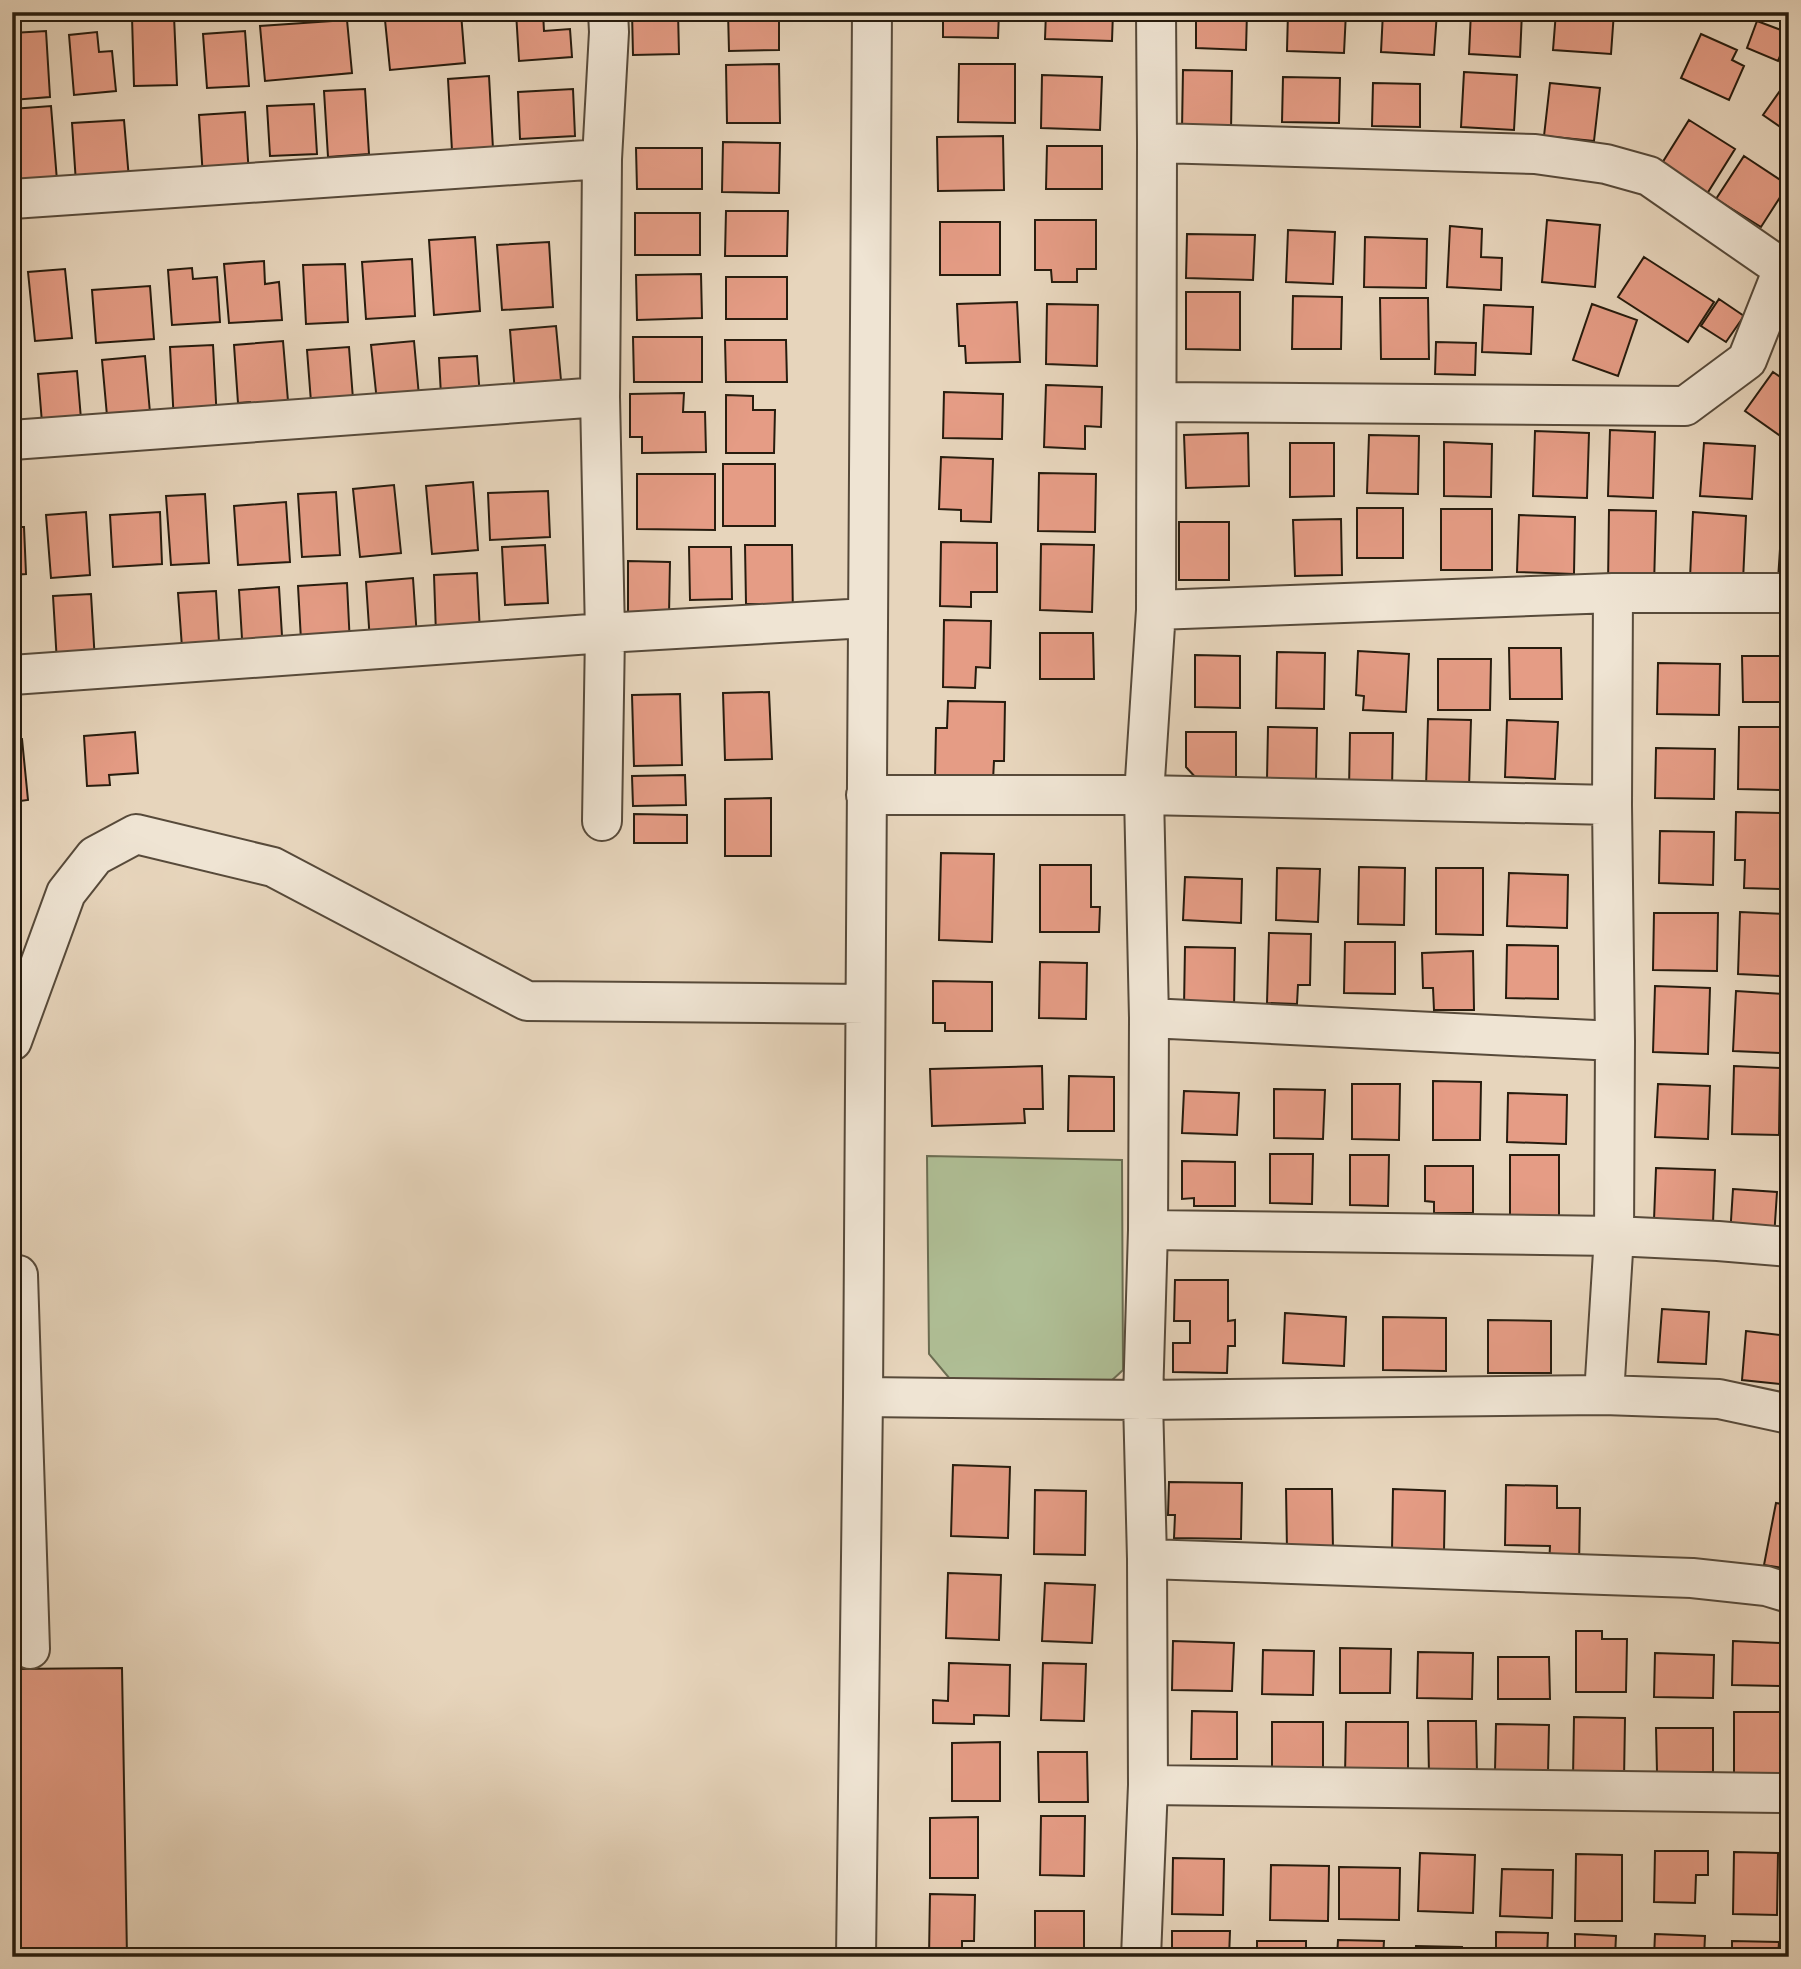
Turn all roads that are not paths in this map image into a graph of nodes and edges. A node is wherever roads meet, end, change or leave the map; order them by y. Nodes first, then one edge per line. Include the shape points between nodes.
1 (608, 12) edge
2 (872, 12) edge
3 (1156, 12) edge
4 (1157, 143) junction
5 (602, 159) junction
6 (12, 199) edge
7 (1786, 271) edge
8 (600, 397) junction
9 (1157, 402) junction
10 (12, 440) edge
11 (1613, 593) junction
12 (1789, 593) edge
13 (1156, 610) junction
14 (867, 618) junction
15 (605, 633) junction
16 (12, 675) edge
17 (1144, 795) junction
18 (866, 796) junction
19 (1612, 804) junction
20 (603, 821) dead end
21 (865, 1004) junction
22 (1149, 1018) junction
23 (12, 1041) edge
24 (1615, 1041) junction
25 (1148, 1230) junction
26 (1614, 1236) junction
27 (1789, 1247) edge
28 (12, 1274) edge
29 (1604, 1395) junction
30 (863, 1397) junction
31 (1143, 1400) junction
32 (1789, 1414) edge
33 (1147, 1559) junction
34 (1789, 1593) edge
35 (30, 1649) dead end
36 (1148, 1785) junction
37 (1789, 1793) edge
38 (856, 1957) edge
39 (1141, 1957) edge

1 - 5 street
2 - 14 street
3 - 4 street
4 - 7 street via 1535,154 1606,164 1650,176
4 - 9 street
5 - 6 street
5 - 8 street
7 - 9 street via 1747,360 1685,406
8 - 10 street
8 - 15 street
9 - 13 street
11 - 12 street
11 - 13 street
11 - 19 street
13 - 17 street
14 - 15 street
14 - 18 street
15 - 16 street
15 - 20 street
17 - 18 street
17 - 19 street
17 - 22 street
18 - 21 street
19 - 24 street
21 - 23 street via 527,1002 273,867 136,834 95,856 66,893
21 - 30 street
22 - 24 street
22 - 25 street
24 - 26 street
25 - 26 street
25 - 31 street
26 - 27 street
26 - 29 street
28 - 35 street via 18,1275
29 - 31 street
29 - 32 street via 1719,1399
30 - 31 street
30 - 38 street
31 - 33 street
33 - 34 street via 1692,1578
33 - 36 street
36 - 37 street
36 - 39 street

